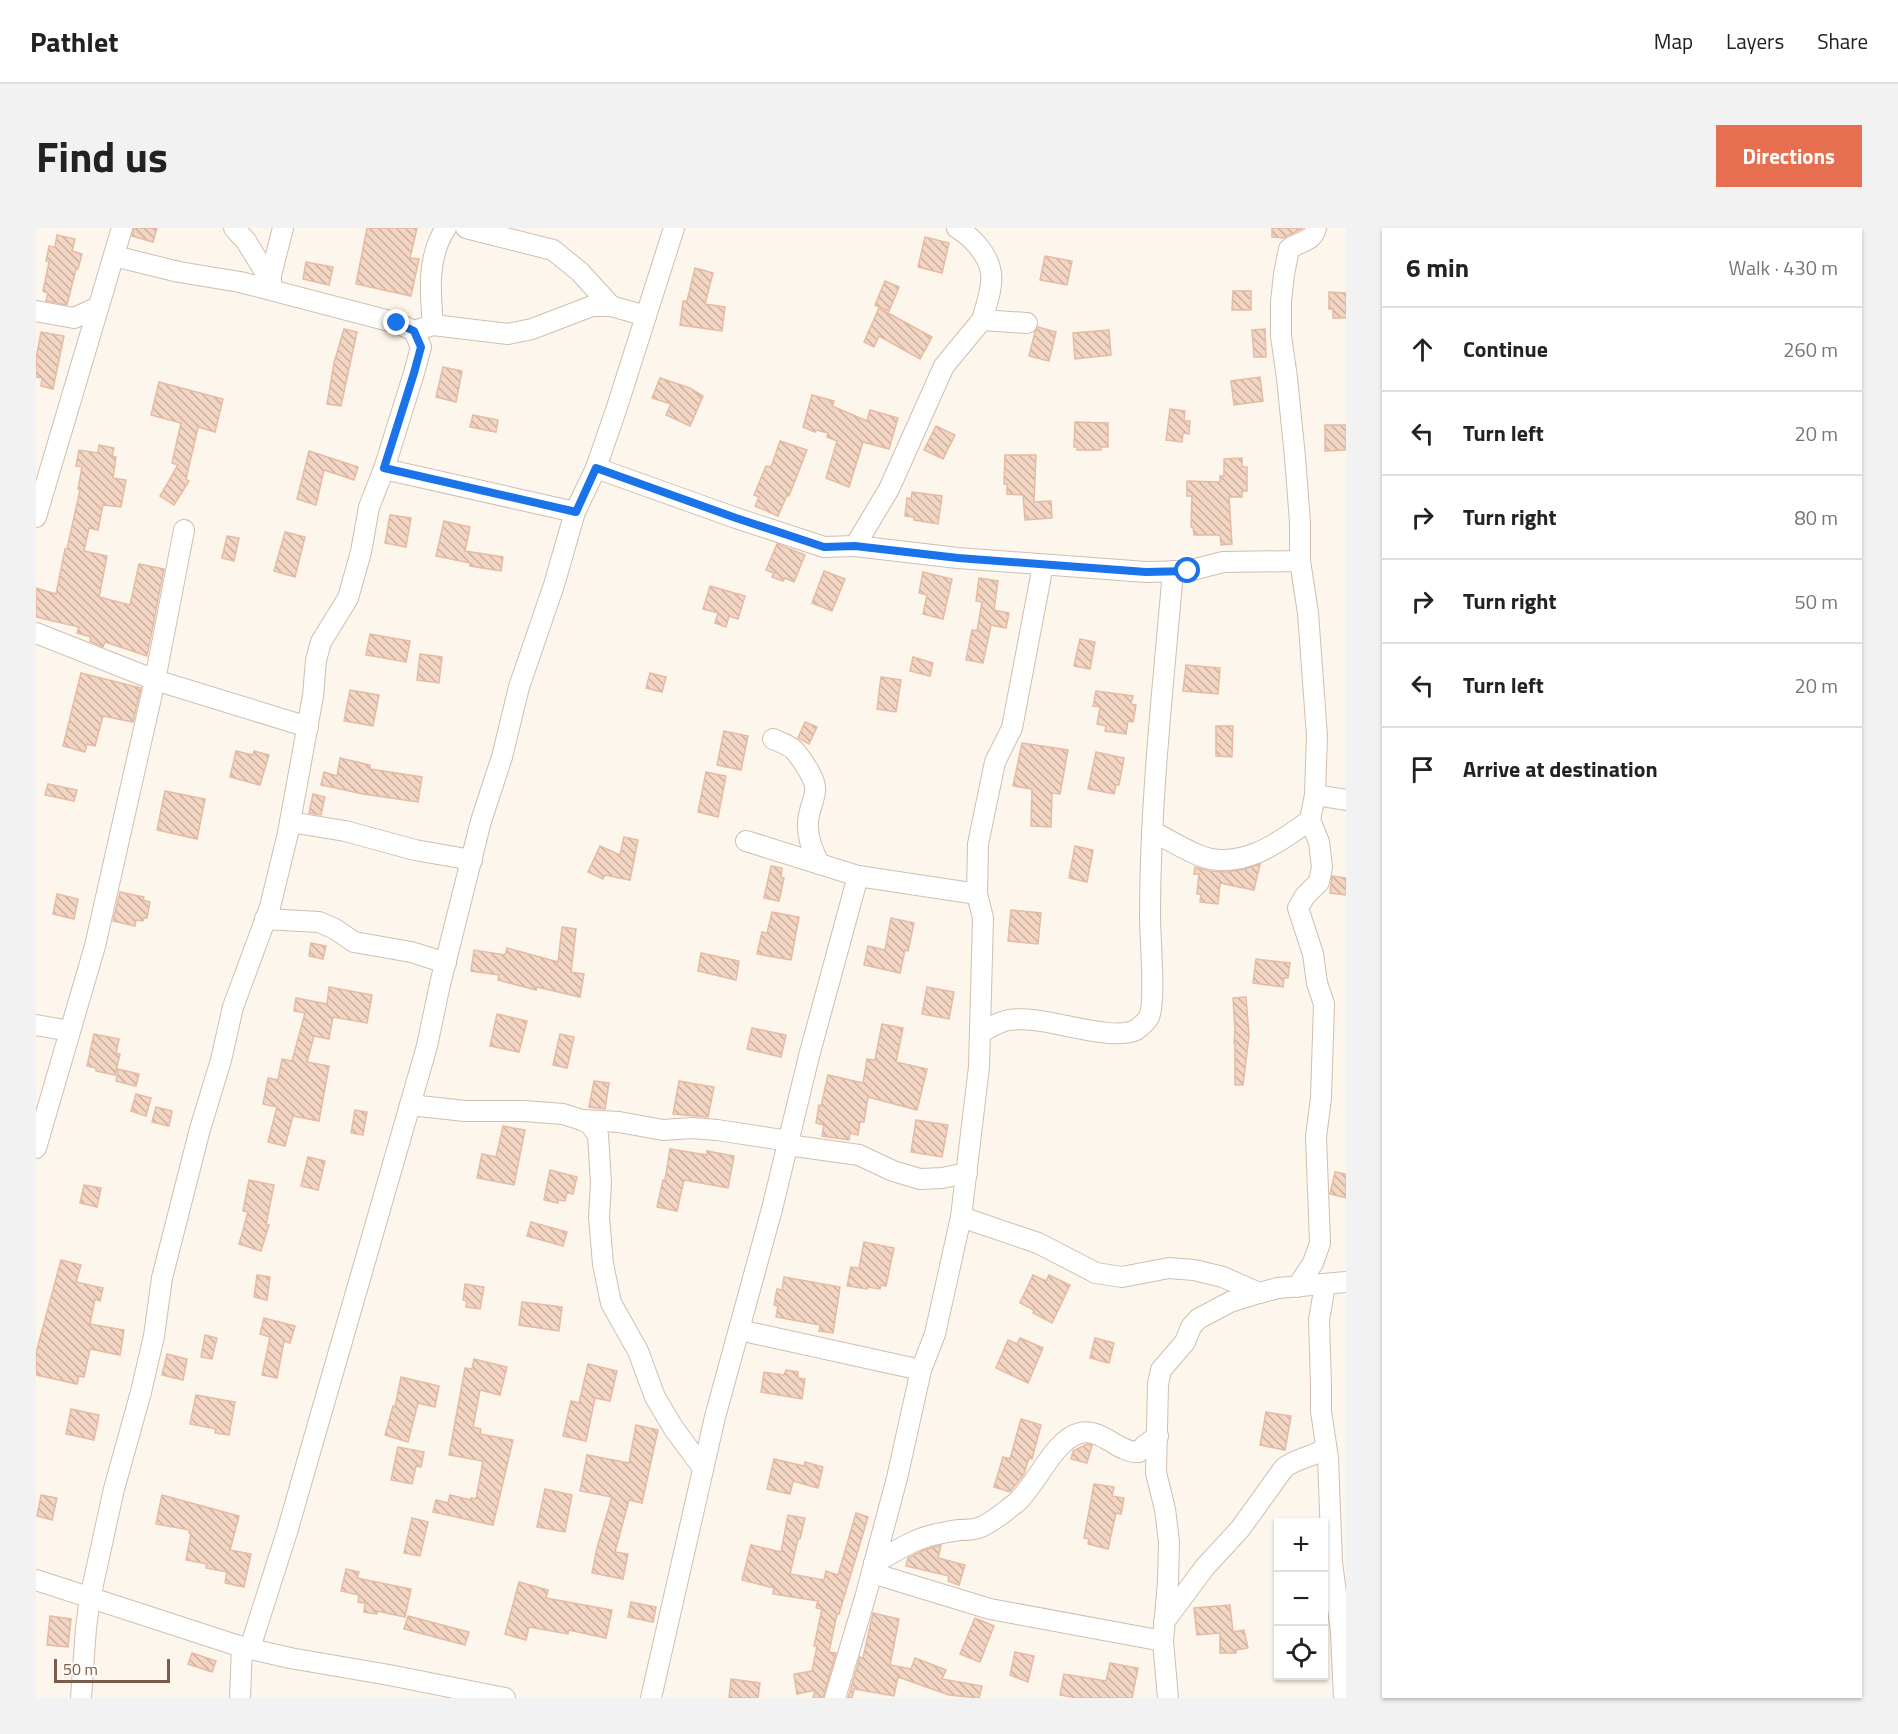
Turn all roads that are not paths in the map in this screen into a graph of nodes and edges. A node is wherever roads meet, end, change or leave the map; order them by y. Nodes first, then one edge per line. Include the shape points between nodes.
1 (122, 228) edge
2 (234, 228) edge
3 (283, 228) edge
4 (446, 228) edge
5 (466, 228) edge
6 (674, 228) edge
7 (957, 228) edge
8 (1316, 228) edge
9 (114, 256) junction
10 (271, 286) junction
11 (611, 306) junction
12 (99, 307) junction
13 (36, 311) edge
14 (646, 316) junction
15 (982, 320) junction
16 (1027, 323) dead end
17 (433, 325) junction
18 (414, 331) junction
19 (384, 468) junction
20 (596, 468) junction
21 (576, 512) junction
22 (36, 517) edge
23 (184, 530) dead end
24 (855, 546) junction
25 (1300, 561) junction
26 (1043, 565) junction
27 (1173, 571) junction
28 (36, 633) edge
29 (155, 680) junction
30 (308, 727) junction
31 (773, 739) dead end
32 (1316, 795) junction
33 (1346, 800) edge
34 (1310, 820) junction
35 (290, 822) junction
36 (1152, 831) junction
37 (746, 841) dead end
38 (472, 860) junction
39 (819, 864) junction
40 (858, 876) junction
41 (978, 894) junction
42 (265, 919) junction
43 (446, 963) junction
44 (36, 1025) edge
45 (70, 1031) junction
46 (980, 1033) junction
47 (410, 1105) junction
48 (582, 1120) junction
49 (788, 1143) junction
50 (36, 1149) edge
51 (967, 1173) junction
52 (961, 1217) junction
53 (1346, 1282) edge
54 (1325, 1285) junction
55 (1297, 1287) junction
56 (1259, 1293) junction
57 (739, 1330) junction
58 (921, 1370) junction
59 (1158, 1436) junction
60 (1326, 1448) junction
61 (704, 1468) junction
62 (873, 1568) junction
63 (36, 1580) edge
64 (90, 1598) junction
65 (1163, 1631) junction
66 (246, 1648) junction
67 (498, 1697) edge
68 (81, 1698) edge
69 (240, 1698) edge
70 (651, 1698) edge
71 (835, 1698) edge
72 (1168, 1698) edge
73 (1344, 1698) edge

1 - 9 street
2 - 10 street via 246,241
3 - 10 street
4 - 17 street via 437,242 430,287
5 - 11 street via 552,250 580,272
6 - 14 street
7 - 15 street via 986,257 991,273
8 - 25 street via 1309,240 1289,249 1281,302
9 - 10 street via 179,272
9 - 12 street
10 - 18 street
11 - 14 street
11 - 17 street via 592,306 508,334
12 - 13 street via 74,318
12 - 22 street
14 - 20 street
15 - 16 street
15 - 24 street via 944,366 889,489
17 - 18 street
18 - 19 street via 421,347
19 - 21 street
19 - 30 street via 369,507 348,598 321,642 315,660
20 - 21 street
20 - 24 street via 824,547
21 - 38 street via 519,687
23 - 29 street
24 - 26 street
25 - 27 street via 1223,562
25 - 32 street via 1317,736
26 - 27 street
26 - 41 street via 1012,728 995,762 978,844
27 - 36 street
28 - 29 street
29 - 30 street
29 - 45 street via 95,946
30 - 35 street
31 - 39 street via 793,749 815,784 807,822 809,840
32 - 33 street
32 - 34 street
34 - 36 street via 1272,846 1245,858 1222,860 1200,856
34 - 55 street via 1319,842 1322,867 1319,882 1298,908 1324,1004 1316,1137 1320,1243 1313,1263
35 - 38 street
35 - 42 street
36 - 46 street via 1153,1003 1149,1018 1136,1030 1117,1033 1011,1020
37 - 39 street
38 - 43 street
39 - 40 street
40 - 41 street
40 - 49 street
41 - 46 street via 983,918
42 - 43 street via 319,922 354,942
42 - 64 street via 233,1007 190,1169
43 - 47 street
44 - 45 street
45 - 50 street
46 - 51 street
47 - 48 street via 563,1114
47 - 66 street via 287,1532
48 - 49 street via 663,1130 717,1130
48 - 61 street via 598,1135 599,1217 611,1303 638,1351 655,1396
49 - 51 street via 859,1155 920,1179
49 - 57 street
51 - 52 street
52 - 56 street via 1038,1243 1096,1273 1122,1277 1168,1268 1194,1270 1223,1277
52 - 58 street via 935,1334
53 - 54 street
54 - 55 street
54 - 60 street via 1319,1320
55 - 56 street
56 - 59 street via 1230,1302 1191,1327 1185,1342 1161,1370
57 - 58 street
57 - 61 street
58 - 62 street
59 - 62 street via 1132,1453 1082,1432 1067,1438 1030,1488 992,1520 978,1528 915,1541
59 - 65 street via 1156,1473 1169,1542
60 - 65 street via 1284,1468 1240,1529 1205,1567
60 - 73 street
61 - 70 street
62 - 65 street via 990,1609
62 - 71 street
63 - 64 street
64 - 66 street
64 - 68 street
65 - 72 street
66 - 67 street
66 - 69 street

